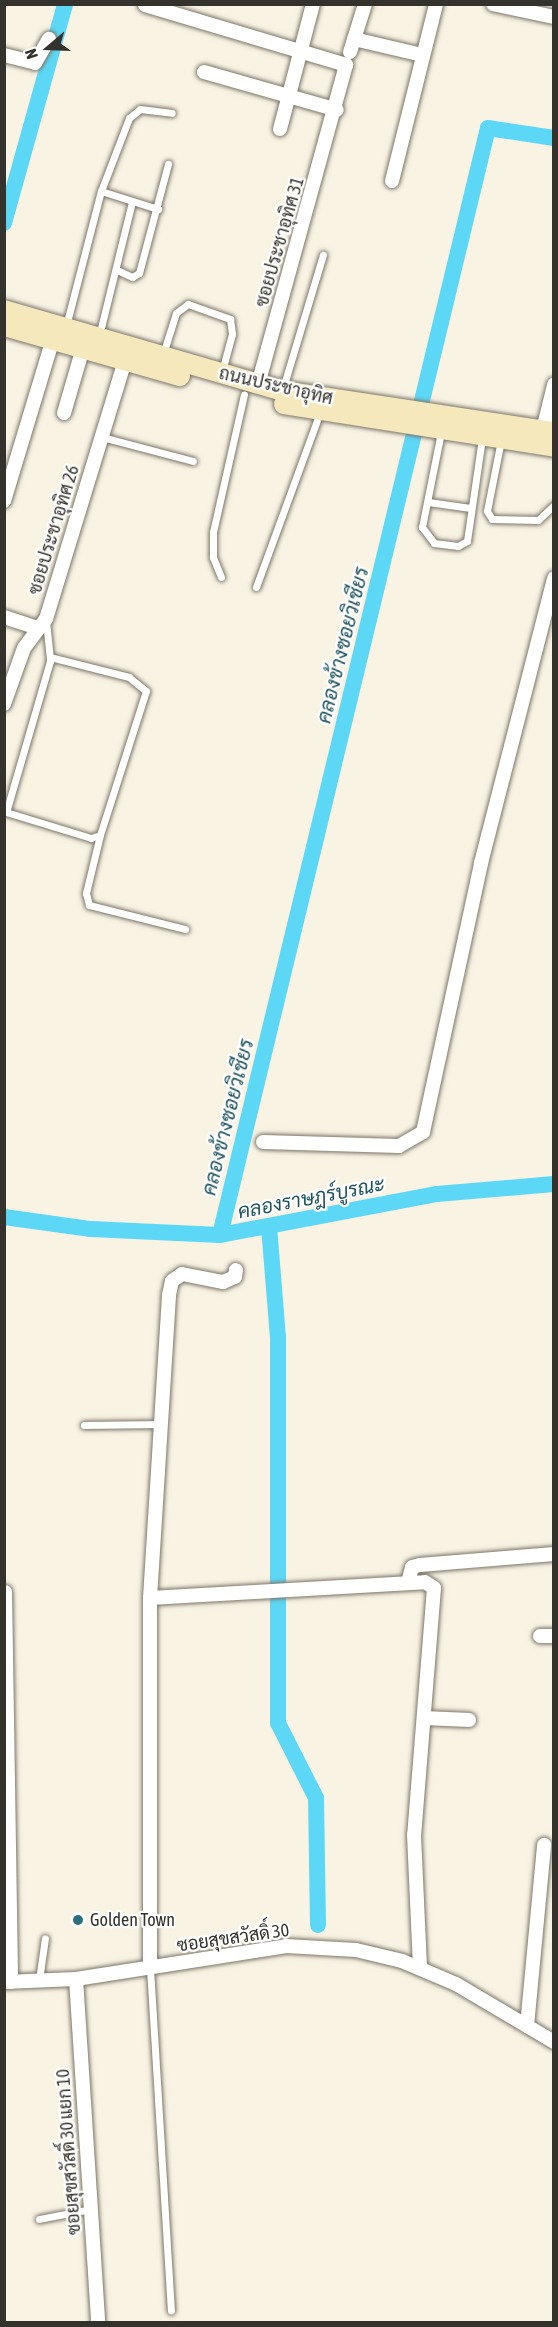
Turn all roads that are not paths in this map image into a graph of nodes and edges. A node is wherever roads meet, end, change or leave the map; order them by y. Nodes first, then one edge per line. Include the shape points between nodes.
1 (313, 4) edge
2 (365, 4) edge
3 (436, 4) edge
4 (494, 4) edge
5 (145, 5) edge
6 (554, 17) edge
7 (49, 39) dead end
8 (301, 50) junction
9 (422, 55) junction
10 (6, 60) edge
11 (204, 72) dead end
12 (289, 94) junction
13 (337, 110) junction
14 (171, 113) dead end
15 (280, 129) dead end
16 (168, 164) dead end
17 (393, 181) dead end
18 (101, 191) junction
19 (132, 202) junction
20 (158, 209) junction
21 (323, 255) dead end
22 (117, 270) junction
23 (4, 310) edge
24 (4, 326) edge
25 (59, 334) junction
26 (91, 343) junction
27 (127, 353) junction
28 (163, 357) junction
29 (221, 375) junction
30 (554, 385) edge
31 (251, 389) junction
32 (282, 390) junction
33 (320, 412) junction
34 (64, 413) dead end
35 (404, 420) junction
36 (430, 426) junction
37 (102, 436) junction
38 (491, 439) junction
39 (547, 439) edge
40 (193, 460) dead end
41 (4, 501) edge
42 (428, 502) junction
43 (554, 505) edge
44 (471, 508) junction
45 (221, 577) dead end
46 (554, 578) edge
47 (256, 587) dead end
48 (4, 617) edge
49 (42, 623) junction
50 (50, 657) junction
51 (4, 704) edge
52 (100, 836) junction
53 (185, 929) dead end
54 (263, 1142) dead end
55 (236, 1270) dead end
56 (161, 1424) junction
57 (84, 1425) dead end
58 (554, 1554) edge
59 (408, 1583) junction
60 (5, 1592) edge
61 (150, 1598) junction
62 (425, 1718) junction
63 (469, 1720) dead end
64 (544, 1845) dead end
65 (45, 1938) dead end
66 (150, 1968) junction
67 (420, 1968) junction
68 (76, 1979) junction
69 (39, 1980) junction
70 (8, 1982) edge
71 (527, 2026) junction
72 (554, 2042) edge
73 (91, 2209) junction
74 (39, 2219) dead end
75 (171, 2310) dead end
76 (98, 2322) edge

1 - 8 street
2 - 9 street via 352,45
3 - 9 street
4 - 6 street
5 - 8 street
7 - 10 street via 35,63
8 - 12 street
8 - 13 street, ซอยประชาอุทิศ 31 via 345,65
9 - 17 street
11 - 12 street
12 - 13 street
12 - 15 street
13 - 31 street, ซอยประชาอุทิศ 31
14 - 18 lane via 135,111
16 - 20 lane
18 - 19 lane
18 - 25 lane
19 - 20 lane
19 - 22 lane
20 - 22 lane via 139,273 132,276
21 - 32 lane
22 - 26 lane
23 - 25 main road, ถนนประชาอุทิศ
24 - 25 main road, ถนนประชาอุทิศ
25 - 26 main road, ถนนประชาอุทิศ
25 - 41 street
26 - 27 main road, ถนนประชาอุทิศ
26 - 34 street
27 - 28 main road, ถนนประชาอุทิศ
27 - 31 main road, ถนนประชาอุทิศ
27 - 37 street, ซอยประชาอุทิศ 26
28 - 29 main road, ถนนประชาอุทิศ
28 - 29 lane via 178,309 188,304 230,319 232,334
29 - 31 main road, ถนนประชาอุทิศ
30 - 39 street
31 - 32 main road, ถนนประชาอุทิศ
31 - 33 main road, ถนนประชาอุทิศ
31 - 45 lane via 213,532 213,557
32 - 35 main road, ถนนประชาอุทิศ
33 - 35 main road, ถนนประชาอุทิศ
33 - 47 lane
35 - 36 main road, ถนนประชาอุทิศ
36 - 38 main road, ถนนประชาอุทิศ
36 - 39 main road, ถนนประชาอุทิศ
36 - 42 lane
37 - 40 lane
37 - 49 street, ซอยประชาอุทิศ 26
38 - 39 main road, ถนนประชาอุทิศ
38 - 43 lane via 487,511 492,519 538,520
38 - 44 lane
42 - 44 lane
42 - 44 lane via 422,527 434,543 458,546 467,541
46 - 54 street via 481,863 423,1132 399,1146
48 - 49 street
49 - 50 lane
49 - 51 street, ซอยประชาอุทิศ 26
50 - 52 lane via 129,677 146,690
50 - 52 lane via 6,812 78,835
52 - 53 lane via 87,893 89,905
55 - 56 street via 235,1277 223,1282 182,1274 172,1281
56 - 57 lane
56 - 61 street
58 - 59 street via 420,1565 412,1568
59 - 61 street
59 - 62 street via 425,1582 434,1588 437,1602
60 - 70 street
61 - 66 street
62 - 63 street
62 - 67 street via 414,1835
64 - 71 street
65 - 69 lane
66 - 67 street, ซอยสุขสวัสดิ์ 30 via 286,1946 356,1950
66 - 68 street, ซอยสุขสวัสดิ์ 30
66 - 75 lane
67 - 71 street, ซอยสุขสวัสดิ์ 30
68 - 69 street, ซอยสุขสวัสดิ์ 30
68 - 73 street, ซอยสุขสวัสดิ์ 30 แยก 10
69 - 70 street, ซอยสุขสวัสดิ์ 30
71 - 72 street, ซอยสุขสวัสดิ์ 30
73 - 74 lane
73 - 76 street, ซอยสุขสวัสดิ์ 30 แยก 10

